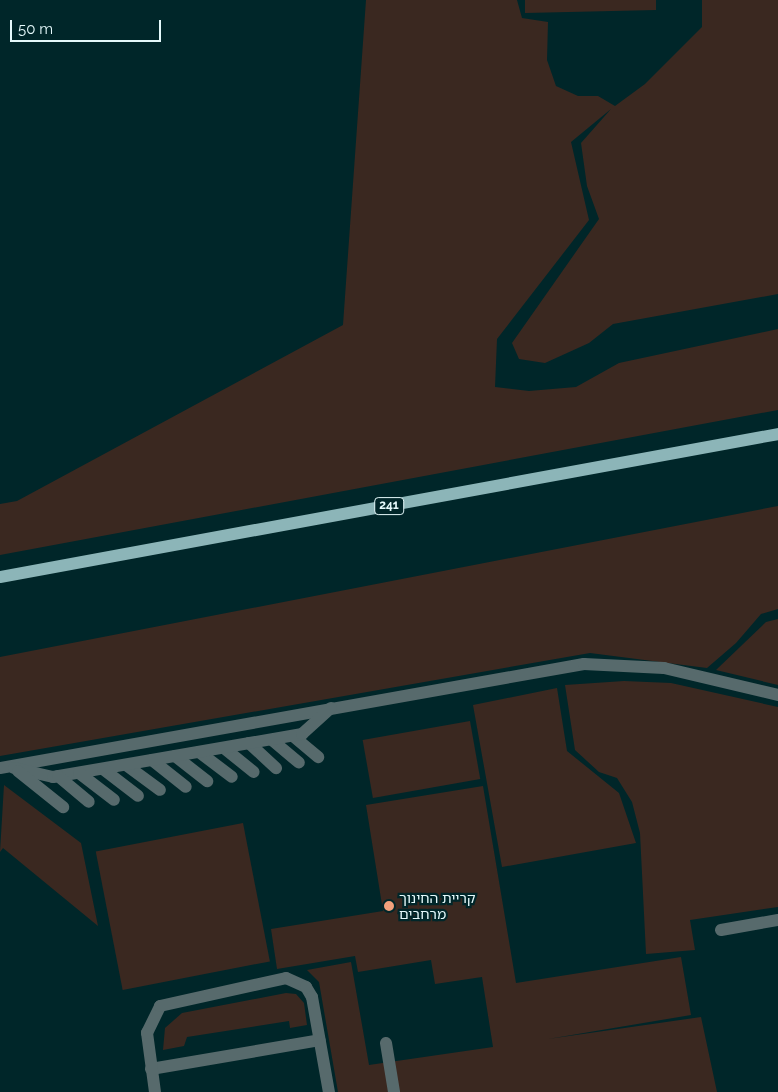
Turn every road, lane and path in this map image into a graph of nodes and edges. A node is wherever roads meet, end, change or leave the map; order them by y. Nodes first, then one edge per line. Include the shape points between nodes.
1 (778, 434) edge
2 (0, 577) edge
3 (778, 695) edge
4 (332, 707) junction
5 (293, 736) junction
6 (272, 740) junction
7 (249, 743) junction
8 (224, 748) junction
9 (199, 752) junction
10 (174, 756) junction
11 (318, 757) dead end
12 (152, 760) junction
13 (299, 763) dead end
14 (126, 765) junction
15 (7, 768) edge
16 (276, 768) dead end
17 (103, 769) junction
18 (254, 772) dead end
19 (79, 773) junction
20 (58, 776) junction
21 (232, 777) dead end
22 (206, 781) dead end
23 (186, 787) dead end
24 (160, 790) dead end
25 (138, 796) dead end
26 (114, 800) dead end
27 (89, 802) dead end
28 (64, 807) dead end
29 (778, 920) edge
30 (721, 930) dead end
31 (320, 1040) junction
32 (386, 1043) dead end
33 (151, 1069) junction
34 (155, 1092) edge
35 (329, 1092) edge
36 (394, 1092) edge

1 - 2 main road, 241
3 - 4 street via 664,668 584,664
4 - 5 street via 302,734
4 - 15 street
5 - 6 street
5 - 11 street
6 - 7 street
6 - 13 street
7 - 8 street
7 - 16 street
8 - 9 street
8 - 18 street
9 - 10 street
9 - 21 street
10 - 12 street
10 - 22 street
12 - 14 street
12 - 23 street
14 - 17 street
14 - 24 street
15 - 20 street
15 - 28 street
17 - 19 street
17 - 25 street
19 - 20 street
19 - 26 street
20 - 27 street
29 - 30 street
31 - 33 street
31 - 33 street via 312,996 306,987 286,978 160,1006 147,1034
31 - 35 street
32 - 36 street
33 - 34 street

